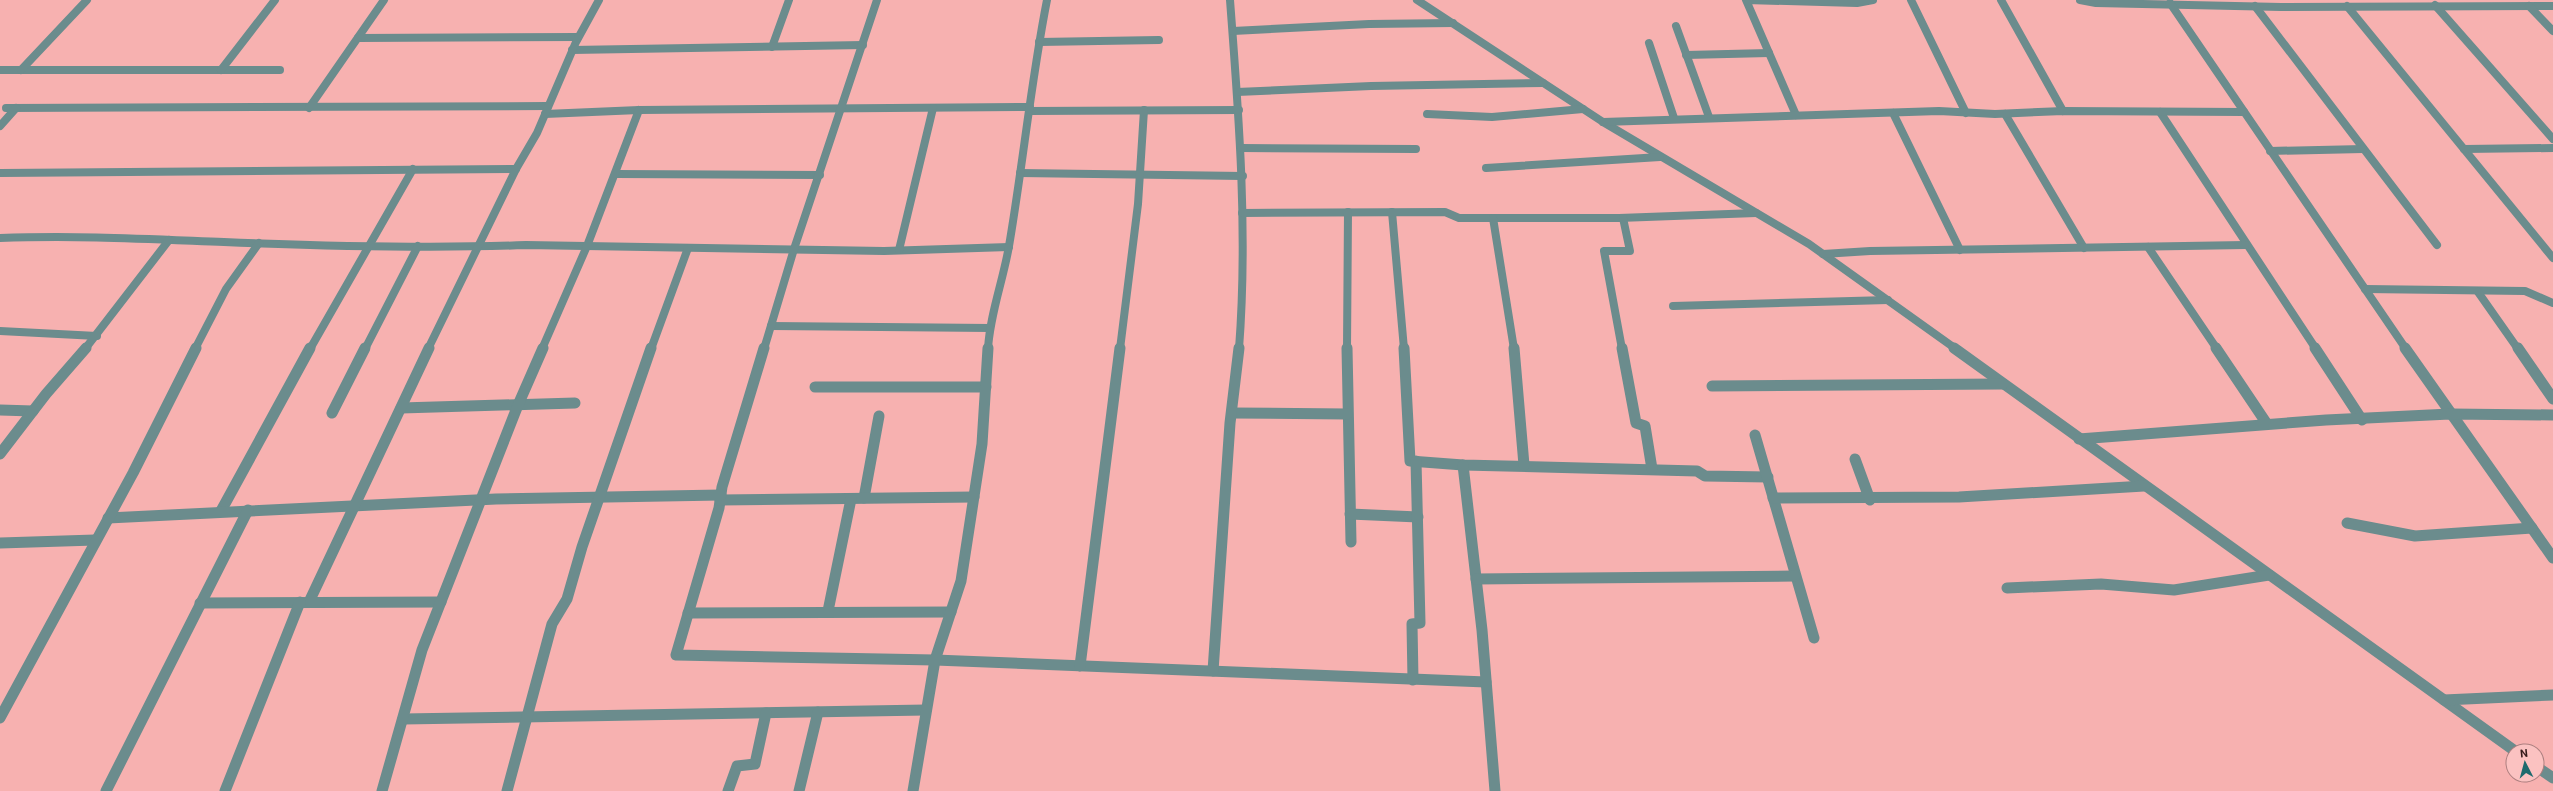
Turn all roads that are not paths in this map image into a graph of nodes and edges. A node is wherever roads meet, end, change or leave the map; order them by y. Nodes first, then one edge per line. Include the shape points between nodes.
1 (87, 0) edge
2 (275, 0) edge
3 (384, 0) edge
4 (599, 0) edge
5 (789, 0) edge
6 (877, 0) edge
7 (1047, 0) edge
8 (1230, 0) edge
9 (1417, 0) edge
10 (1873, 0) edge
11 (1911, 0) edge
12 (2001, 0) edge
13 (2080, 0) edge
14 (2170, 3) junction
15 (2435, 5) junction
16 (2255, 6) junction
17 (2347, 6) junction
18 (2528, 6) junction
19 (2553, 6) edge
20 (1453, 23) junction
21 (1676, 26) dead end
22 (1233, 31) junction
23 (2553, 31) edge
24 (578, 37) junction
25 (358, 38) junction
26 (1159, 40) dead end
27 (1039, 42) junction
28 (1649, 43) dead end
29 (863, 45) junction
30 (772, 47) junction
31 (572, 50) junction
32 (1769, 53) junction
33 (1686, 55) junction
34 (0, 70) edge
35 (21, 70) junction
36 (221, 70) junction
37 (280, 70) dead end
38 (1543, 83) junction
39 (1237, 92) junction
40 (6, 108) dead end
41 (16, 108) junction
42 (309, 108) junction
43 (933, 108) junction
44 (842, 109) junction
45 (1029, 109) junction
46 (1583, 109) junction
47 (546, 110) junction
48 (639, 110) junction
49 (1144, 110) junction
50 (1238, 110) junction
51 (2062, 111) junction
52 (2160, 112) junction
53 (2244, 112) junction
54 (1893, 113) junction
55 (1966, 113) junction
56 (1427, 114) dead end
57 (2005, 114) junction
58 (1796, 115) junction
59 (1709, 117) junction
60 (1674, 118) junction
61 (1602, 122) junction
62 (0, 126) edge
63 (2553, 139) edge
64 (1241, 148) junction
65 (2553, 148) edge
66 (1416, 149) dead end
67 (2363, 149) junction
68 (2464, 149) junction
69 (2270, 151) junction
70 (1660, 157) junction
71 (1486, 168) dead end
72 (413, 169) junction
73 (516, 169) junction
74 (0, 173) edge
75 (1020, 173) junction
76 (616, 174) junction
77 (820, 175) junction
78 (1140, 175) junction
79 (1243, 176) junction
80 (1348, 212) junction
81 (1392, 212) junction
82 (1242, 213) junction
83 (1756, 213) junction
84 (1493, 218) junction
85 (1623, 218) junction
86 (0, 238) edge
87 (169, 240) junction
88 (259, 243) junction
89 (372, 244) junction
90 (2245, 245) junction
91 (2437, 245) dead end
92 (418, 246) junction
93 (587, 246) junction
94 (480, 247) junction
95 (1009, 247) junction
96 (2148, 247) junction
97 (688, 248) junction
98 (2084, 248) junction
99 (794, 249) junction
100 (899, 250) junction
101 (1960, 250) junction
102 (1823, 254) junction
103 (2553, 258) edge
104 (2365, 289) junction
105 (2478, 292) junction
106 (1888, 300) junction
107 (2553, 303) edge
108 (1673, 306) dead end
109 (771, 326) junction
110 (990, 328) junction
111 (0, 331) edge
112 (97, 336) junction
113 (2003, 384) junction
114 (1712, 386) dead end
115 (815, 387) dead end
116 (986, 387) junction
117 (2553, 399) edge
118 (575, 403) dead end
119 (518, 405) junction
120 (400, 408) junction
121 (0, 410) edge
122 (33, 411) junction
123 (332, 413) dead end
124 (1232, 413) junction
125 (1347, 414) junction
126 (2450, 414) junction
127 (2553, 414) edge
128 (879, 416) dead end
129 (2362, 420) junction
130 (2267, 424) junction
131 (1755, 435) dead end
132 (2079, 439) junction
133 (0, 454) edge
134 (1855, 459) dead end
135 (1416, 461) junction
136 (1463, 465) junction
137 (1524, 465) junction
138 (1652, 469) junction
139 (1768, 477) junction
140 (2144, 486) junction
141 (600, 497) junction
142 (974, 497) junction
143 (720, 498) junction
144 (864, 498) junction
145 (1773, 498) junction
146 (851, 499) junction
147 (482, 500) junction
148 (1870, 500) junction
149 (353, 505) junction
150 (248, 510) junction
151 (221, 511) junction
152 (1350, 514) junction
153 (1418, 516) junction
154 (108, 518) junction
155 (2347, 523) dead end
156 (2532, 528) junction
157 (95, 540) junction
158 (1351, 542) dead end
159 (0, 543) edge
160 (2553, 558) edge
161 (2269, 575) junction
162 (1795, 576) junction
163 (1476, 579) junction
164 (2007, 588) dead end
165 (304, 602) junction
166 (441, 602) junction
167 (200, 604) junction
168 (828, 611) junction
169 (951, 612) junction
170 (688, 613) junction
171 (1814, 638) dead end
172 (935, 660) junction
173 (1080, 666) junction
174 (1213, 671) junction
175 (1413, 680) junction
176 (1486, 682) junction
177 (2553, 695) edge
178 (2444, 700) junction
179 (926, 710) junction
180 (818, 712) junction
181 (766, 713) junction
182 (527, 717) junction
183 (0, 718) edge
184 (403, 719) junction
185 (2505, 744) edge
186 (106, 791) edge
187 (224, 791) edge
188 (382, 791) edge
189 (507, 791) edge
190 (728, 791) edge
191 (798, 791) edge
192 (913, 791) edge
193 (1495, 791) edge

1 - 35 street
2 - 36 street
3 - 25 street
4 - 24 street
5 - 30 street
6 - 29 street
7 - 27 street
8 - 22 street
9 - 20 street
10 - 32 street via 1862,3 1746,0
11 - 55 street
12 - 51 street
13 - 14 street via 2096,3
14 - 16 street
14 - 53 street
15 - 17 street
15 - 18 street
15 - 63 street
16 - 17 street
16 - 67 street
17 - 68 street
18 - 19 street
18 - 23 street
20 - 22 street via 1369,24
20 - 38 street
21 - 33 street
22 - 39 street
24 - 25 street
24 - 31 street
25 - 42 street
26 - 27 street
27 - 45 street
28 - 60 street
29 - 30 street
29 - 44 street
30 - 31 street
31 - 47 street
32 - 33 street
32 - 58 street
33 - 59 street
34 - 35 street
35 - 36 street
36 - 37 street
38 - 39 street via 1371,86
38 - 46 street
39 - 50 street
40 - 41 street
41 - 42 street
41 - 62 street
42 - 47 street
43 - 44 street
43 - 45 street
43 - 100 street
44 - 48 street
44 - 77 street
45 - 49 street
45 - 75 street
46 - 56 street via 1492,117
46 - 61 street
47 - 48 street
47 - 73 street via 537,133
48 - 76 street
49 - 50 street
49 - 78 street
50 - 64 street
51 - 52 street
51 - 57 street
52 - 53 street
52 - 90 street
53 - 69 street
54 - 55 street
54 - 58 street
54 - 101 street
55 - 57 street
57 - 98 street
58 - 59 street
59 - 60 street
60 - 61 street
61 - 70 street
64 - 66 street
64 - 79 street
65 - 68 street
67 - 69 street
67 - 91 street
68 - 103 street
69 - 104 street
70 - 71 street
70 - 83 street
72 - 73 street
72 - 74 street
72 - 89 street
73 - 94 street
75 - 78 street
75 - 95 street
76 - 77 street
76 - 93 street
77 - 99 street
78 - 79 street
78 - 173 street
79 - 82 street
80 - 81 street
80 - 82 street
80 - 125 street
81 - 84 street via 1445,212 1459,218
81 - 135 street via 1405,360 1410,461
82 - 124 street via 1244,287
83 - 85 street
83 - 102 street
84 - 85 street
84 - 137 street via 1506,283 1519,374
85 - 138 street via 1630,251 1604,251 1636,423 1645,426
86 - 87 street via 69,235
87 - 88 street
87 - 112 street
88 - 89 street
88 - 154 street via 226,289
89 - 92 street
89 - 151 street via 325,322
90 - 96 street
90 - 129 street
92 - 94 street
92 - 123 street
93 - 94 street
93 - 97 street
93 - 119 street
94 - 120 street
95 - 100 street
95 - 110 street
96 - 98 street
96 - 130 street
97 - 99 street
97 - 141 street
98 - 101 street
99 - 100 street
99 - 109 street
101 - 102 street
102 - 106 street
104 - 105 street
104 - 126 street
105 - 107 street via 2525,291
105 - 117 street
106 - 108 street
106 - 113 street
109 - 110 street
109 - 143 street
110 - 116 street
111 - 112 street
112 - 122 street
113 - 114 street
113 - 132 street
115 - 116 street
116 - 142 street via 982,444
118 - 119 street
119 - 120 street
119 - 147 street
120 - 149 street
121 - 122 street
122 - 133 street
124 - 125 street
124 - 174 street
125 - 152 street
126 - 127 street
126 - 129 street
126 - 156 street
128 - 144 street
129 - 130 street
130 - 132 street
131 - 139 street
132 - 140 street
134 - 148 street
135 - 136 street
135 - 153 street
136 - 137 street
136 - 163 street
137 - 138 street
138 - 139 street via 1697,471 1705,476
139 - 145 street
140 - 148 street via 2052,495
140 - 161 street
141 - 143 street
141 - 147 street
141 - 182 street via 567,599 552,624
142 - 144 street
142 - 169 street via 961,581
143 - 146 street
143 - 170 street
144 - 146 street
145 - 148 street
145 - 162 street
146 - 168 street
147 - 149 street
147 - 166 street
149 - 150 street
149 - 165 street
150 - 151 street
150 - 167 street
151 - 154 street
152 - 153 street
152 - 158 street
153 - 175 street via 1420,623 1412,624
154 - 157 street
155 - 156 street via 2415,536
156 - 160 street
157 - 159 street
157 - 183 street
161 - 164 street via 2174,590 2101,584
161 - 178 street
162 - 163 street
162 - 171 street
163 - 176 street
165 - 166 street
165 - 167 street
165 - 187 street
166 - 184 street via 422,650
167 - 186 street
168 - 169 street
168 - 170 street
169 - 172 street
170 - 172 street via 676,655
172 - 173 street
172 - 179 street
173 - 174 street
174 - 175 street
175 - 176 street
176 - 193 street
177 - 178 street
178 - 185 street
179 - 180 street
179 - 192 street
180 - 181 street
180 - 191 street
181 - 182 street
181 - 190 street via 755,764 737,766
182 - 184 street
182 - 189 street
184 - 188 street

